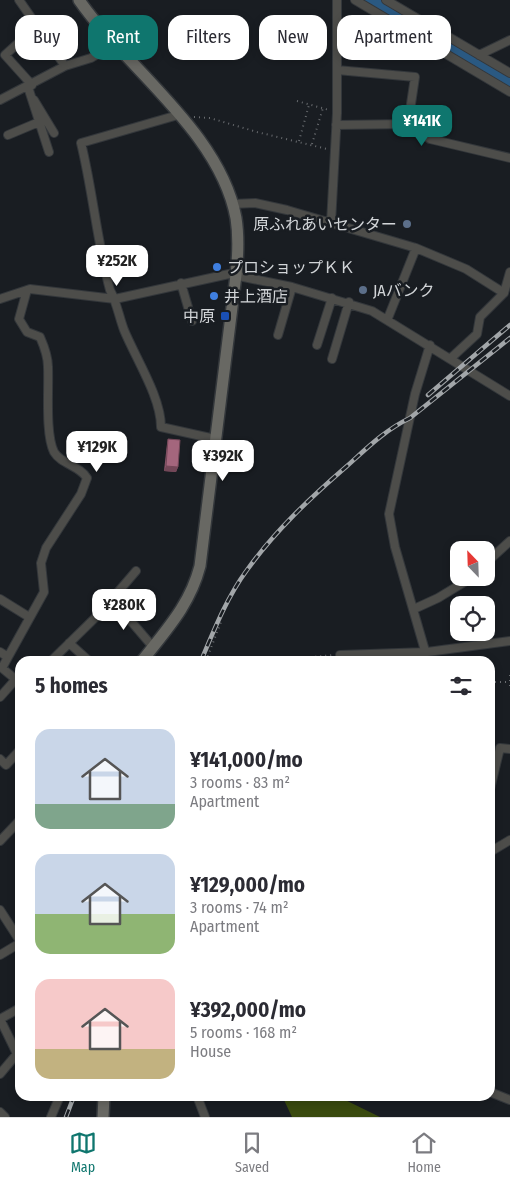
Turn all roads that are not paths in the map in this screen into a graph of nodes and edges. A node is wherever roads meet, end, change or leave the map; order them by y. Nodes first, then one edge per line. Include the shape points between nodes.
1 (19, 0) edge
2 (79, 0) edge
3 (338, 0) edge
4 (355, 0) edge
5 (386, 0) edge
6 (395, 7) junction
7 (29, 15) edge
8 (92, 15) edge
9 (382, 15) edge
10 (391, 15) edge
11 (510, 40) edge
12 (15, 46) edge
13 (465, 49) junction
14 (479, 55) junction
15 (451, 56) edge
16 (88, 59) edge
17 (61, 60) edge
18 (131, 60) edge
19 (460, 61) junction
20 (65, 66) junction
21 (336, 70) junction
22 (510, 73) edge
23 (30, 89) junction
24 (510, 92) edge
25 (0, 100) edge
26 (180, 117) junction
27 (39, 122) junction
28 (408, 124) junction
29 (336, 125) junction
30 (54, 133) dead end
31 (8, 135) dead end
32 (49, 152) dead end
33 (510, 158) edge
34 (232, 204) junction
35 (331, 223) junction
36 (416, 248) junction
37 (510, 272) edge
38 (236, 275) junction
39 (181, 283) junction
40 (292, 287) junction
41 (27, 290) junction
42 (504, 293) junction
43 (332, 298) junction
44 (0, 299) edge
45 (115, 299) junction
46 (349, 302) junction
47 (388, 318) junction
48 (192, 321) dead end
49 (278, 335) dead end
50 (317, 345) dead end
51 (430, 345) junction
52 (332, 358) dead end
53 (451, 358) junction
54 (510, 396) edge
55 (215, 439) junction
56 (510, 541) edge
57 (495, 555) edge
58 (136, 571) dead end
59 (458, 586) edge
60 (0, 599) edge
61 (112, 599) junction
62 (414, 609) junction
63 (29, 617) junction
64 (510, 641) edge
65 (69, 643) junction
66 (153, 647) junction
67 (0, 652) edge
68 (426, 652) junction
69 (340, 655) road end
70 (56, 656) edge
71 (83, 656) edge
72 (146, 656) edge
73 (427, 656) edge
74 (8, 657) junction
75 (1, 669) edge
76 (15, 679) edge
77 (15, 684) edge
78 (0, 697) edge
79 (510, 749) edge
80 (15, 755) edge
81 (0, 759) edge
82 (495, 768) edge
83 (15, 825) edge
84 (510, 840) edge
85 (0, 841) edge
86 (495, 849) edge
87 (0, 910) edge
88 (15, 934) edge
89 (15, 945) edge
90 (0, 955) edge
91 (15, 1011) edge
92 (0, 1019) edge
93 (15, 1052) edge
94 (15, 1061) edge
95 (0, 1074) edge
96 (495, 1094) edge
97 (510, 1100) edge
98 (58, 1101) edge
99 (104, 1101) edge
100 (199, 1101) edge
101 (0, 1112) edge
102 (5, 1117) edge
103 (52, 1117) edge
104 (103, 1117) edge
105 (205, 1117) edge

1 - 7 street
2 - 8 street
3 - 21 street
4 - 9 street
5 - 6 street
6 - 10 street
6 - 13 street
11 - 14 street
12 - 23 street via 5,55
13 - 14 street
13 - 19 street
14 - 22 street
15 - 19 street
16 - 20 street
17 - 20 street
18 - 26 street
19 - 24 street
20 - 23 street
21 - 28 street via 415,77
21 - 29 street
23 - 25 street
23 - 27 street
23 - 30 street
26 - 34 street via 220,172
26 - 45 street via 81,143 106,277
27 - 31 street
27 - 32 street
28 - 29 street
28 - 33 street via 430,139
29 - 35 street
34 - 35 street via 255,203
34 - 38 street via 238,244
35 - 36 street
36 - 42 street via 466,268
36 - 47 street
37 - 42 street
38 - 39 street
38 - 40 street
38 - 55 street
39 - 45 street
39 - 48 street
40 - 43 street
40 - 49 street
41 - 44 street
41 - 45 street
41 - 63 street via 19,319 27,332 40,337 46,351 52,443 58,456 83,471 87,478 81,494 46,548 41,563 44,592
42 - 53 street via 480,317 477,334
43 - 46 street
43 - 50 street
45 - 55 street via 123,328 160,411 161,427
46 - 47 street
46 - 52 street
47 - 51 street
51 - 53 street
51 - 62 street via 415,394 389,514 395,547
53 - 54 street
55 - 66 street via 204,542 196,581 182,611
56 - 57 street
58 - 61 street
59 - 62 street
60 - 63 street
61 - 65 street
61 - 66 street
62 - 68 street
63 - 74 street
64 - 68 street
65 - 70 street
65 - 71 street
66 - 72 street
67 - 74 street
68 - 69 street
68 - 73 street
74 - 75 street
75 - 76 street
77 - 78 street
79 - 82 street via 500,748
80 - 81 street via 6,765
83 - 85 street
84 - 86 street
87 - 88 street
89 - 90 street
91 - 92 street
92 - 93 street
94 - 95 street
96 - 97 street
98 - 103 street
99 - 104 street
100 - 105 street
101 - 102 street

